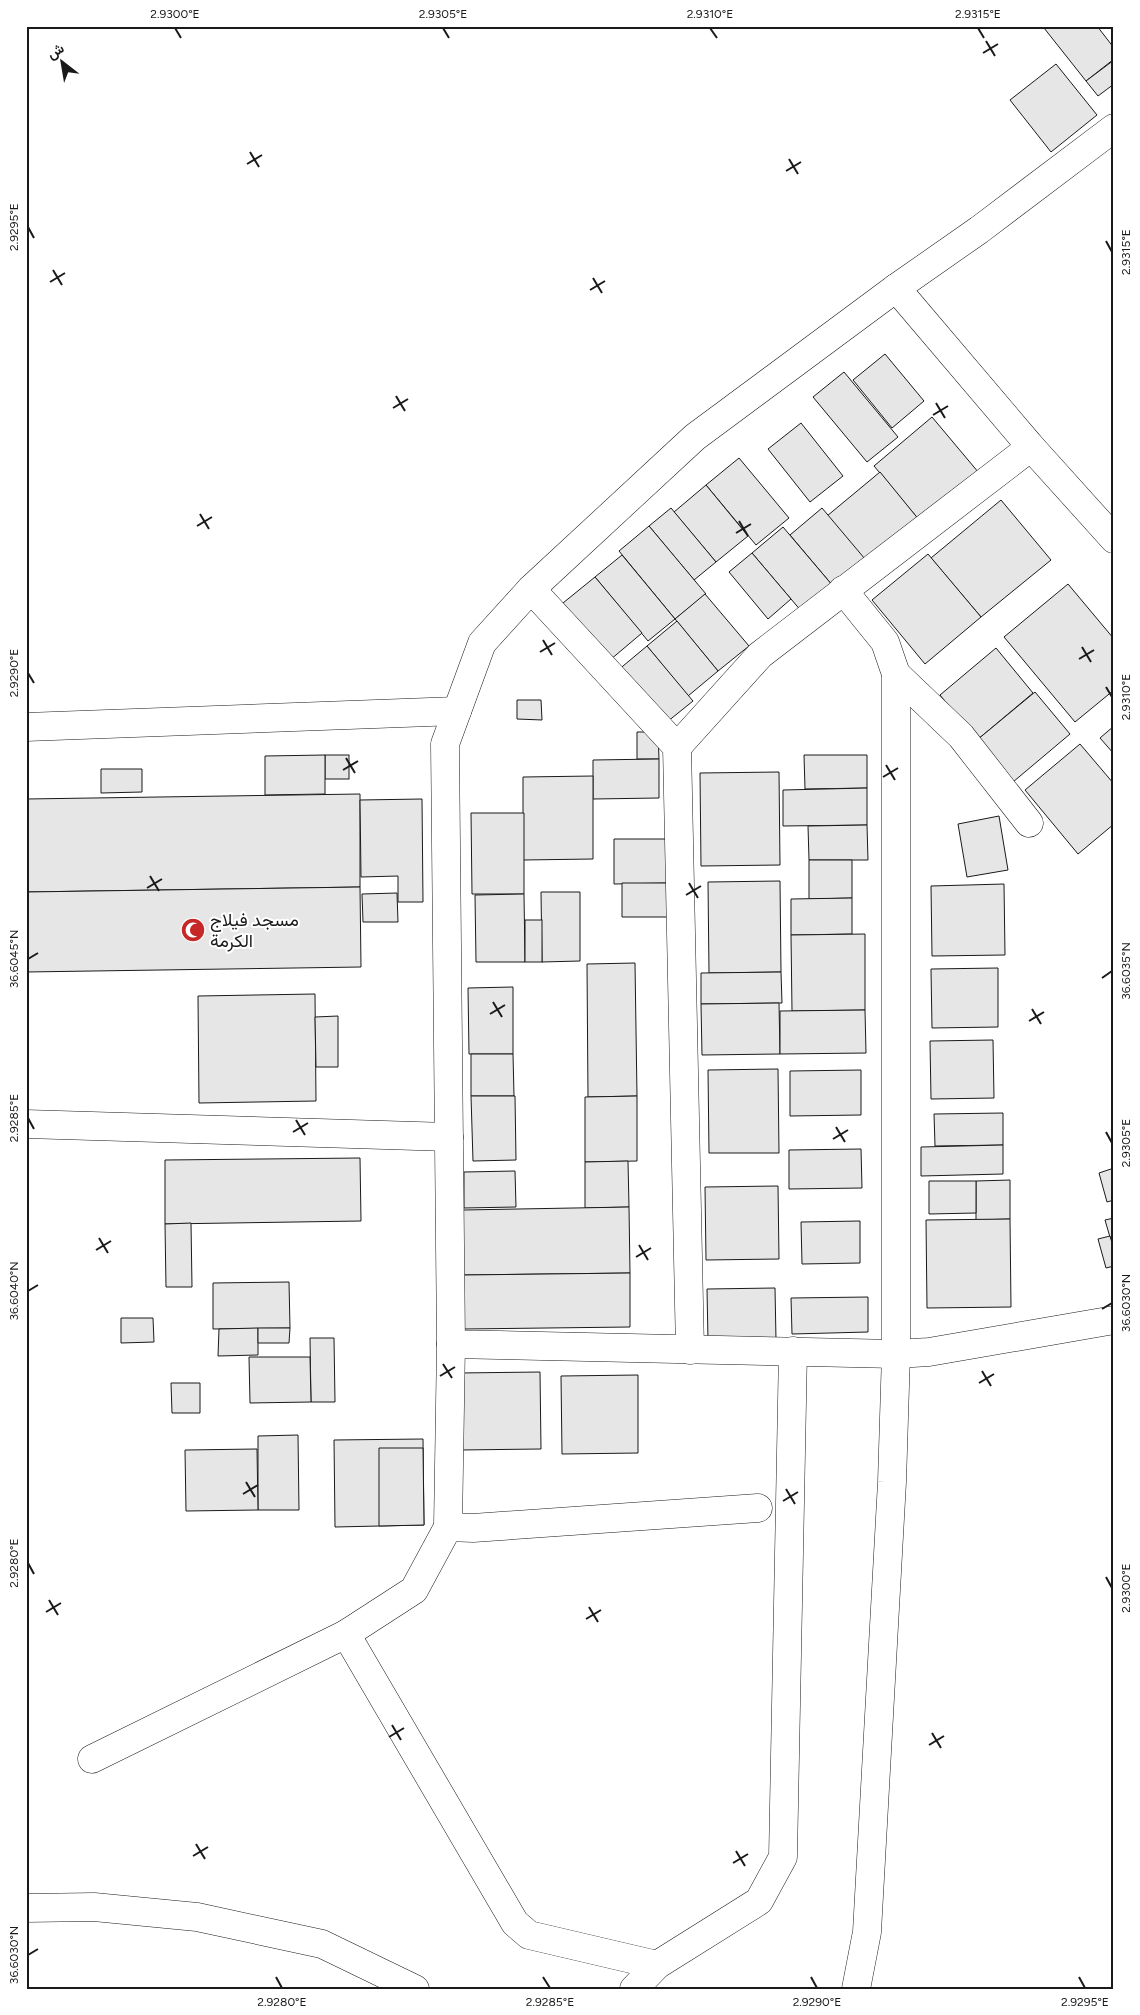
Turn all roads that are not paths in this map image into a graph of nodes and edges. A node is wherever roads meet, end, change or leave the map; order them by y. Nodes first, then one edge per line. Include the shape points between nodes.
1 (1114, 128) edge
2 (896, 288) junction
3 (1031, 447) junction
4 (1114, 539) edge
5 (531, 589) junction
6 (843, 590) junction
7 (896, 674) junction
8 (457, 711) junction
9 (26, 727) edge
10 (677, 747) junction
11 (1029, 823) dead end
12 (26, 1124) edge
13 (449, 1137) junction
14 (1114, 1320) edge
15 (451, 1344) junction
16 (690, 1350) junction
17 (793, 1352) junction
18 (896, 1354) junction
19 (758, 1508) dead end
20 (448, 1527) junction
21 (346, 1634) junction
22 (92, 1759) dead end
23 (26, 1908) edge
24 (657, 1965) junction
25 (415, 1989) edge
26 (634, 1989) edge
27 (856, 1989) edge

1 - 2 street
2 - 3 street
2 - 5 street via 695,437
3 - 4 street
3 - 6 street
5 - 8 street via 482,642
5 - 10 street
6 - 7 street via 885,642
6 - 10 street via 760,655
7 - 11 street via 961,736
7 - 18 street
8 - 9 street
8 - 13 street via 445,744
10 - 16 street
12 - 13 street
13 - 15 street
14 - 18 street via 929,1352
15 - 16 street
15 - 20 street
16 - 17 street
17 - 18 street
17 - 24 street via 783,1857 759,1900
18 - 27 street via 867,1932
19 - 20 street via 473,1528
20 - 21 street via 414,1590
21 - 22 street
21 - 24 street via 515,1923 529,1935
23 - 25 street via 94,1907 197,1917 322,1944
24 - 26 street

